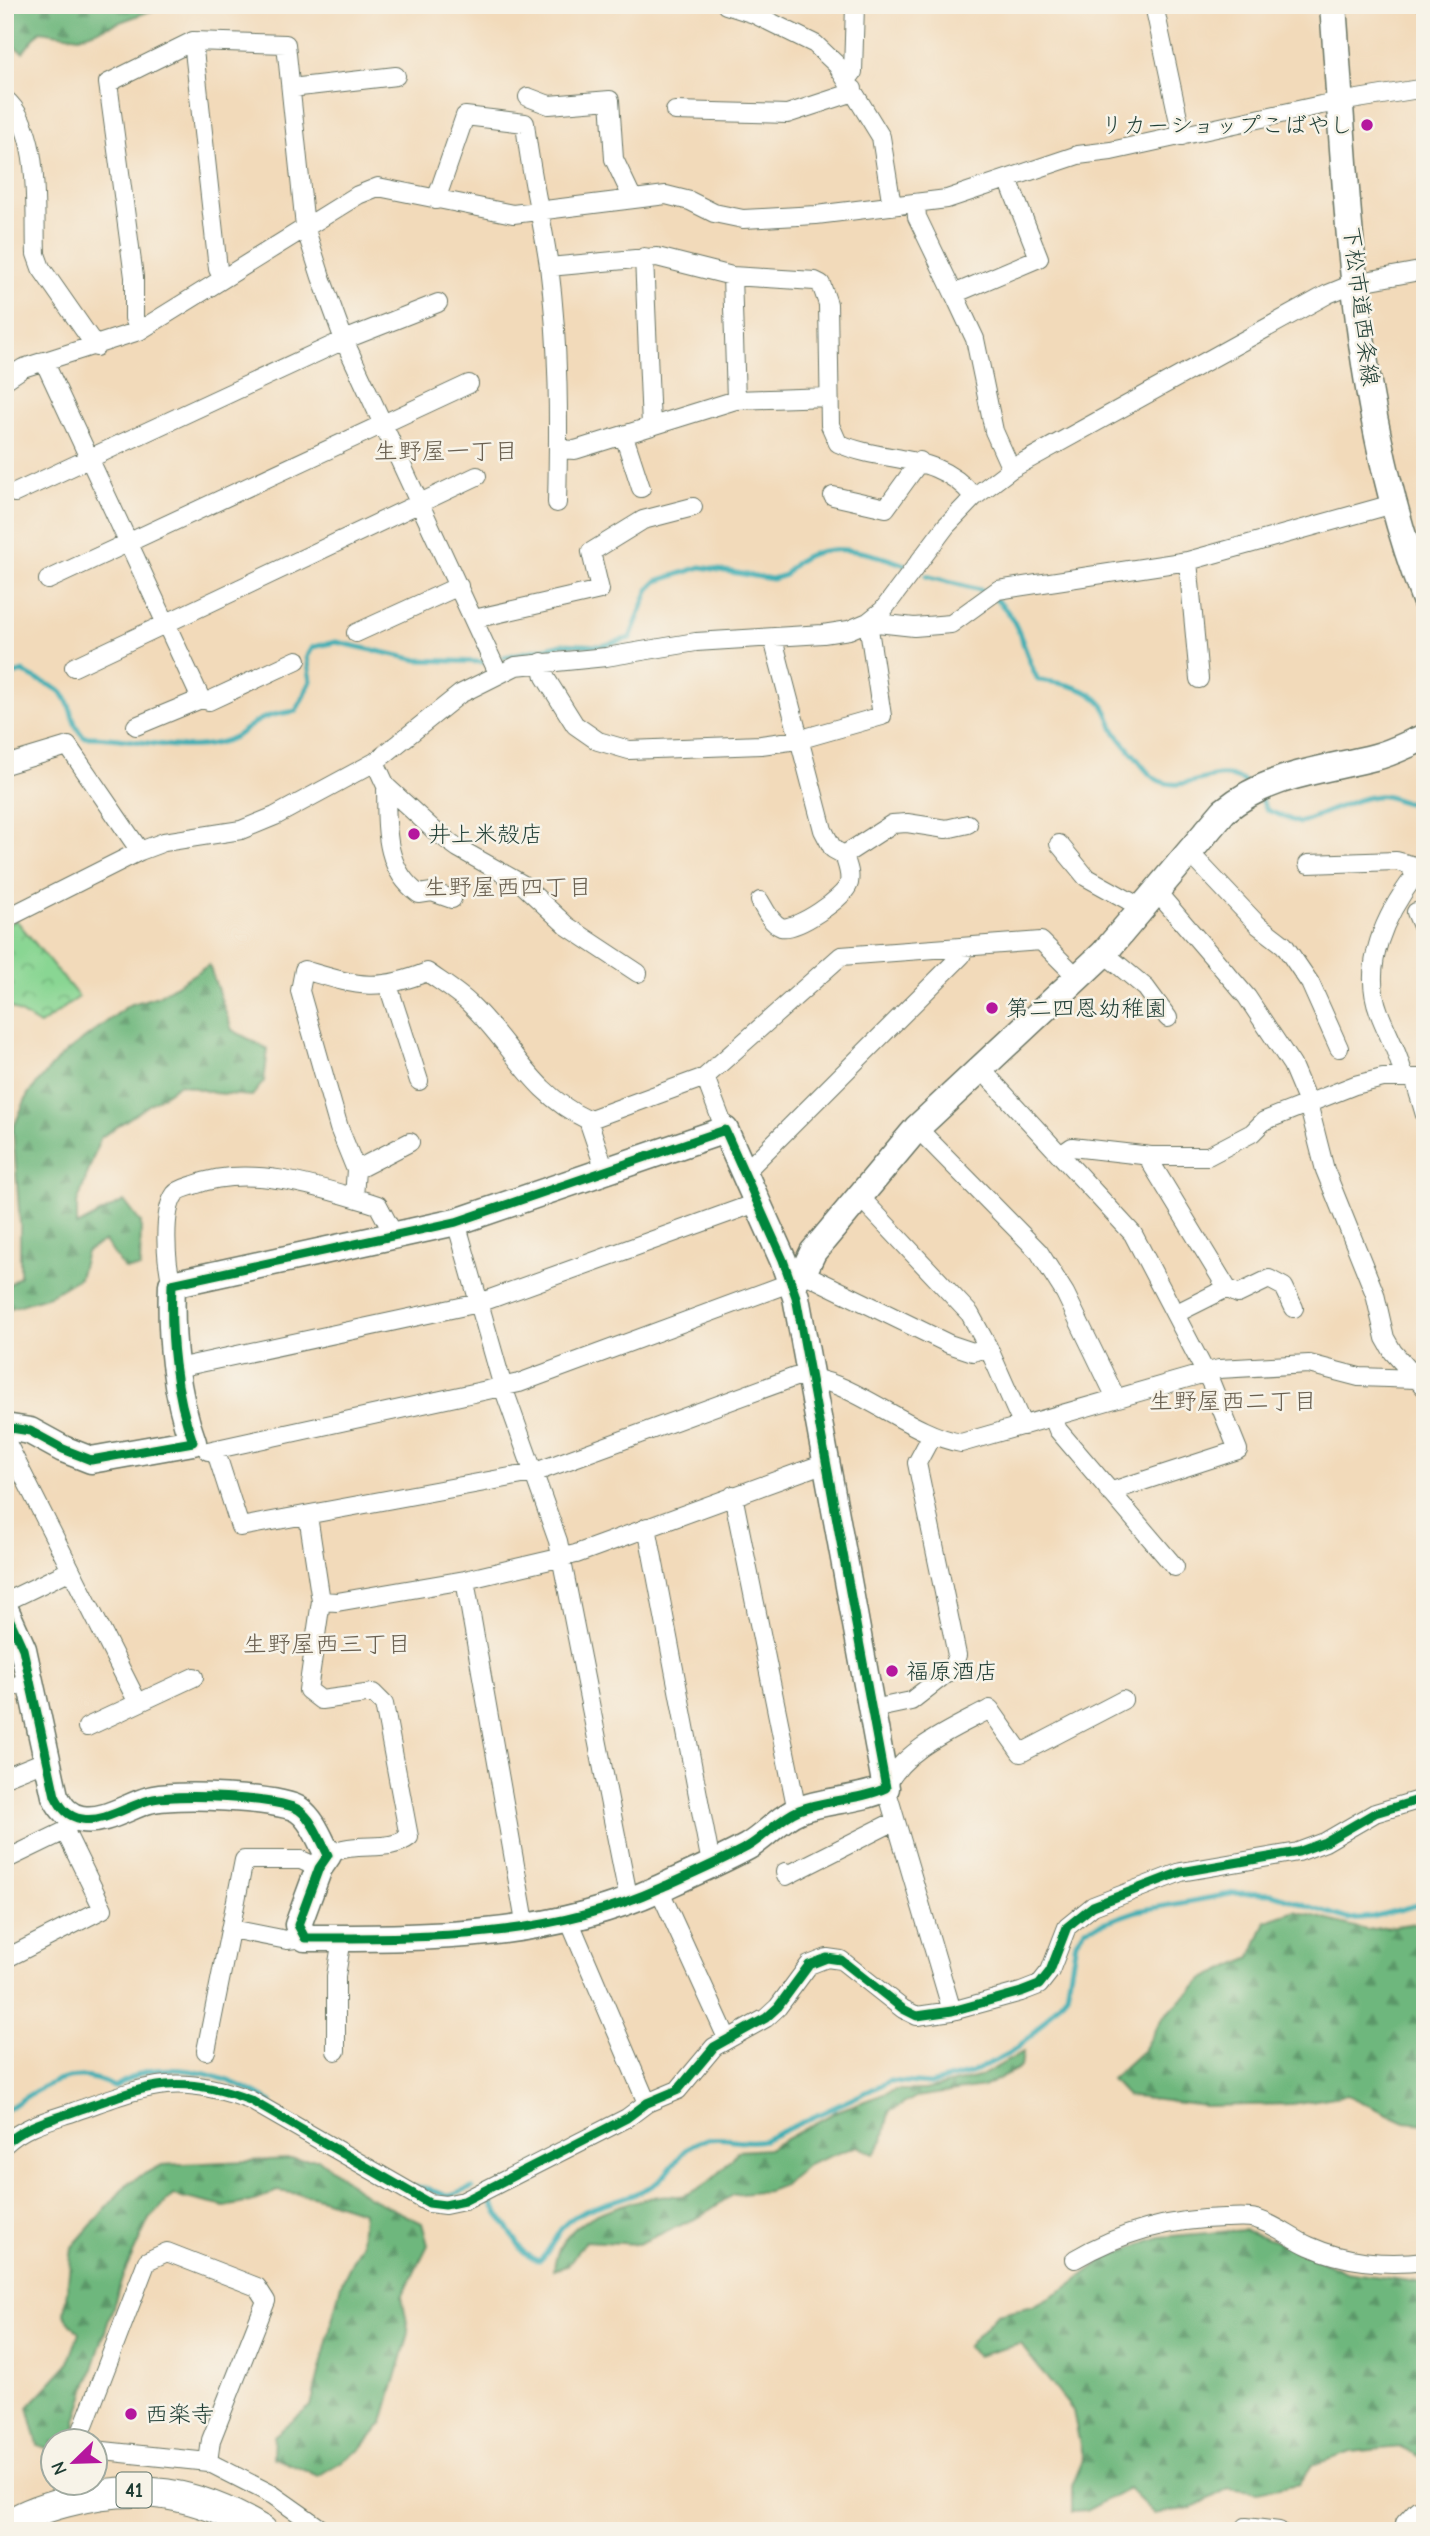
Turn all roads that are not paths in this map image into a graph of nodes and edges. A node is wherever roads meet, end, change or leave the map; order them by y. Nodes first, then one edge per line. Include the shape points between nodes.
1 (726, 5) edge
2 (855, 5) edge
3 (1154, 5) edge
4 (1333, 5) edge
5 (754, 10) edge
6 (193, 41) junction
7 (396, 76) dead end
8 (850, 85) junction
9 (291, 88) junction
10 (1425, 88) edge
11 (528, 97) dead end
12 (1341, 103) junction
13 (8, 104) edge
14 (676, 111) dead end
15 (1182, 136) junction
16 (1008, 179) junction
17 (632, 197) junction
18 (436, 200) junction
19 (916, 204) junction
20 (891, 206) junction
21 (539, 212) junction
22 (305, 227) junction
23 (644, 257) junction
24 (549, 267) junction
25 (1425, 270) edge
26 (732, 276) junction
27 (223, 279) junction
28 (1355, 283) junction
29 (954, 294) junction
30 (438, 303) dead end
31 (138, 331) junction
32 (344, 340) junction
33 (96, 347) junction
34 (44, 360) junction
35 (5, 380) edge
36 (469, 384) dead end
37 (828, 397) junction
38 (736, 400) junction
39 (384, 425) junction
40 (651, 426) junction
41 (624, 436) junction
42 (558, 449) junction
43 (88, 460) junction
44 (920, 461) junction
45 (1011, 469) junction
46 (477, 477) dead end
47 (641, 488) dead end
48 (15, 493) dead end
49 (833, 496) dead end
50 (974, 497) junction
51 (557, 503) dead end
52 (1393, 504) junction
53 (420, 505) junction
54 (693, 507) dead end
55 (128, 543) junction
56 (1188, 561) junction
57 (48, 580) dead end
58 (459, 586) junction
59 (1425, 600) edge
60 (474, 620) junction
61 (868, 622) junction
62 (165, 624) junction
63 (356, 633) dead end
64 (773, 639) junction
65 (298, 660) dead end
66 (542, 662) junction
67 (74, 667) dead end
68 (498, 673) junction
69 (1199, 679) dead end
70 (201, 699) junction
71 (136, 726) dead end
72 (1425, 737) edge
73 (798, 740) junction
74 (375, 762) junction
75 (5, 765) edge
76 (386, 786) junction
77 (968, 824) dead end
78 (1059, 844) dead end
79 (140, 850) junction
80 (1188, 851) junction
81 (844, 856) junction
82 (1308, 864) dead end
83 (452, 899) dead end
84 (1149, 900) junction
85 (760, 901) dead end
86 (1416, 912) dead end
87 (5, 919) edge
88 (1425, 933) edge
89 (964, 948) junction
90 (1104, 953) junction
91 (638, 974) dead end
92 (1078, 978) junction
93 (388, 985) junction
94 (1168, 1018) dead end
95 (1339, 1048) dead end
96 (982, 1070) junction
97 (705, 1077) junction
98 (1414, 1078) edge
99 (419, 1081) dead end
100 (1308, 1103) junction
101 (1425, 1115) edge
102 (588, 1120) junction
103 (917, 1128) junction
104 (725, 1130) junction
105 (410, 1142) dead end
106 (1062, 1154) junction
107 (1151, 1156) junction
108 (356, 1170) junction
109 (605, 1170) junction
110 (741, 1170) junction
111 (354, 1197) junction
112 (860, 1197) junction
113 (756, 1203) junction
114 (456, 1222) junction
115 (394, 1235) junction
116 (798, 1278) junction
117 (172, 1284) junction
118 (1227, 1288) junction
119 (479, 1303) junction
120 (1294, 1308) dead end
121 (1175, 1314) junction
122 (988, 1347) junction
123 (177, 1368) junction
124 (1204, 1372) junction
125 (809, 1376) junction
126 (1421, 1383) edge
127 (503, 1387) junction
128 (1116, 1398) junction
129 (1053, 1418) junction
130 (1023, 1426) junction
131 (5, 1427) edge
132 (932, 1435) junction
133 (5, 1439) edge
134 (205, 1447) junction
135 (825, 1463) junction
136 (533, 1473) junction
137 (1109, 1492) junction
138 (733, 1495) junction
139 (308, 1516) junction
140 (647, 1527) junction
141 (561, 1558) junction
142 (1175, 1567) dead end
143 (71, 1570) junction
144 (465, 1580) junction
145 (321, 1601) junction
146 (5, 1602) edge
147 (5, 1609) edge
148 (194, 1677) dead end
149 (30, 1680) junction
150 (5, 1690) edge
151 (1123, 1700) dead end
152 (138, 1703) junction
153 (873, 1709) junction
154 (87, 1727) dead end
155 (47, 1760) junction
156 (5, 1777) edge
157 (886, 1788) junction
158 (1425, 1798) edge
159 (797, 1811) junction
160 (895, 1821) junction
161 (69, 1824) junction
162 (5, 1860) edge
163 (323, 1861) junction
164 (714, 1863) junction
165 (785, 1872) dead end
166 (659, 1889) junction
167 (629, 1901) junction
168 (569, 1920) junction
169 (526, 1928) junction
170 (230, 1929) junction
171 (305, 1938) junction
172 (342, 1938) junction
173 (5, 1959) edge
174 (952, 2011) junction
175 (727, 2038) junction
176 (206, 2051) dead end
177 (336, 2051) dead end
178 (647, 2103) junction
179 (5, 2144) edge
180 (1075, 2259) dead end
181 (1425, 2261) edge
182 (83, 2428) edge
183 (108, 2451) edge
184 (208, 2462) junction
185 (1425, 2509) edge
186 (5, 2527) edge
187 (262, 2531) edge
188 (324, 2531) edge
189 (1244, 2531) edge
190 (1279, 2531) edge
191 (1404, 2531) edge

1 - 5 street
2 - 8 street
3 - 15 street
4 - 12 street, 下松市道西条線
5 - 8 street via 815,44
6 - 9 street via 286,44
6 - 27 street via 218,269
6 - 31 street via 108,83
7 - 9 street
8 - 14 street via 845,95 787,114
8 - 20 street via 881,137
9 - 22 street
10 - 12 street
11 - 17 street via 549,105 610,100 614,159
12 - 15 street
12 - 28 street, 下松市道西条線
13 - 33 street via 23,121 31,148 36,254 41,268
15 - 16 street via 1079,155
16 - 19 street
16 - 29 street via 1039,258
17 - 20 street via 666,195 743,219
17 - 21 street
18 - 21 street via 513,214
18 - 21 street via 465,116 525,123
18 - 22 street via 378,187
19 - 20 street
19 - 29 street via 917,217
21 - 24 street
22 - 27 street
22 - 32 street
23 - 24 street
23 - 26 street
23 - 40 street
24 - 42 street
25 - 28 street
26 - 37 street via 821,285 828,303
26 - 38 street
27 - 31 street
28 - 45 street via 1328,293
28 - 52 street, 下松市道西条線 via 1380,450
29 - 45 street via 975,339 993,432
30 - 32 street
31 - 33 street
32 - 39 street
32 - 43 street
33 - 34 street
34 - 35 street
34 - 43 street
36 - 39 street
37 - 38 street
37 - 44 street via 830,425 838,443
38 - 40 street
39 - 53 street
39 - 55 street
40 - 41 street
41 - 42 street via 575,450
41 - 47 street
42 - 51 street
43 - 48 street
43 - 55 street
44 - 49 street via 886,508
44 - 50 street via 964,484
45 - 50 street
46 - 53 street
50 - 61 street via 946,526 883,610
52 - 56 street
52 - 59 street, 下松市道西条線
53 - 58 street
53 - 62 street
54 - 60 street via 643,520 591,552 600,590
55 - 57 street
55 - 62 street
56 - 61 street via 998,590 951,624 914,627
56 - 69 street
58 - 60 street
58 - 63 street
60 - 68 street
61 - 64 street via 849,629
61 - 73 street via 882,716
62 - 67 street
62 - 70 street
64 - 66 street via 696,642
64 - 73 street
65 - 70 street via 209,701
66 - 68 street
66 - 73 street via 545,677 575,725 598,741 629,750
68 - 74 street via 460,694
70 - 71 street
72 - 80 street via 1378,757 1268,782 1246,792
73 - 81 street via 823,830 833,849
74 - 76 street
74 - 79 street via 241,830
75 - 79 street via 68,746
76 - 83 street via 387,847 394,862 419,894 432,892
76 - 91 street via 458,848 522,884 567,926
77 - 81 street via 946,829 892,824
78 - 84 street via 1086,877
79 - 87 street
80 - 84 street
80 - 95 street via 1258,925 1284,945 1316,993
81 - 85 street via 849,885 840,899 793,926 783,928 774,922
82 - 98 street via 1383,861 1411,865 1414,877 1392,906 1380,934 1375,966 1378,1010
84 - 90 street
84 - 100 street via 1247,997 1292,1065
86 - 88 street
89 - 92 street via 1041,941
89 - 97 street via 841,956
89 - 110 street via 752,1165
90 - 92 street
90 - 94 street via 1146,988
92 - 96 street
93 - 99 street
93 - 102 street via 427,972 470,1004 547,1096
93 - 108 street via 359,986 304,970 300,991 339,1128
96 - 103 street
96 - 106 street
97 - 102 street
97 - 104 street
98 - 100 street via 1354,1085
98 - 101 street
100 - 107 street via 1264,1121 1252,1133 1208,1156
100 - 126 street via 1325,1170 1360,1250 1385,1338
102 - 109 street
103 - 112 street
103 - 128 street via 1039,1252 1065,1293
104 - 109 street
104 - 110 street
105 - 108 street
106 - 107 street via 1072,1147
106 - 121 street via 1133,1234
107 - 118 street
108 - 111 street
109 - 114 street
110 - 113 street
111 - 115 street via 378,1205
111 - 117 street via 278,1180 226,1176 177,1192 169,1205
112 - 116 street via 813,1252
112 - 122 street via 970,1314
113 - 116 street
113 - 119 street
114 - 115 street
114 - 119 street
115 - 117 street
116 - 122 street via 949,1344 974,1352
116 - 125 street
116 - 127 street
117 - 123 street
118 - 120 street via 1238,1294 1269,1279 1284,1287
118 - 121 street
119 - 123 street
119 - 127 street
121 - 124 street
122 - 130 street
123 - 134 street via 187,1425
124 - 126 street via 1309,1364 1359,1377
124 - 128 street
124 - 137 street via 1238,1450
125 - 132 street
125 - 135 street
125 - 136 street via 795,1377
127 - 134 street
127 - 136 street
128 - 129 street
129 - 130 street
129 - 137 street
130 - 132 street via 961,1443
131 - 134 street via 30,1430 91,1460
132 - 153 street via 917,1463 957,1655 952,1669 911,1701
133 - 143 street
134 - 139 street via 240,1527
135 - 138 street
135 - 153 street
136 - 139 street
136 - 141 street
137 - 142 street
138 - 140 street
138 - 159 street
139 - 145 street
140 - 141 street
140 - 164 street
141 - 144 street
141 - 167 street
143 - 146 street
143 - 152 street
144 - 145 street
144 - 169 street
145 - 163 street via 308,1690 321,1700 373,1693 384,1704 409,1837 399,1845 342,1846
147 - 149 street via 23,1649
148 - 152 street
149 - 150 street
149 - 155 street
151 - 157 street via 1021,1753 990,1709 944,1733 893,1771
152 - 154 street
153 - 157 street
155 - 156 street
155 - 161 street via 55,1796
157 - 159 street
157 - 160 street
158 - 174 street via 1375,1813 1298,1852 1181,1872 1093,1906 1067,1927 1050,1971 1039,1984
159 - 164 street via 749,1846
160 - 165 street via 786,1876
160 - 174 street
161 - 162 street
161 - 163 street via 177,1795 280,1802 298,1809 310,1821
161 - 173 street via 103,1909
163 - 170 street via 244,1860
163 - 171 street via 298,1925
164 - 166 street
166 - 167 street
166 - 175 street
167 - 168 street
168 - 169 street
168 - 178 street
169 - 172 street via 484,1935
170 - 171 street via 288,1940
170 - 176 street
171 - 172 street
172 - 177 street via 336,1976
174 - 175 street via 917,2016 852,1966 827,1958 809,1965 766,2018
175 - 178 street via 678,2090
178 - 179 street via 488,2189 445,2205 410,2195 250,2100 196,2085 143,2086 32,2126
180 - 181 street via 1131,2232 1201,2218 1255,2218 1309,2246 1349,2258 1377,2263
182 - 184 street via 148,2261 167,2252 257,2287 266,2301 211,2440
183 - 184 street
184 - 188 street via 273,2495
185 - 191 street via 1417,2510
186 - 187 main road, 41 via 51,2506 94,2494 140,2490 187,2497 236,2515
189 - 190 street via 1246,2527

